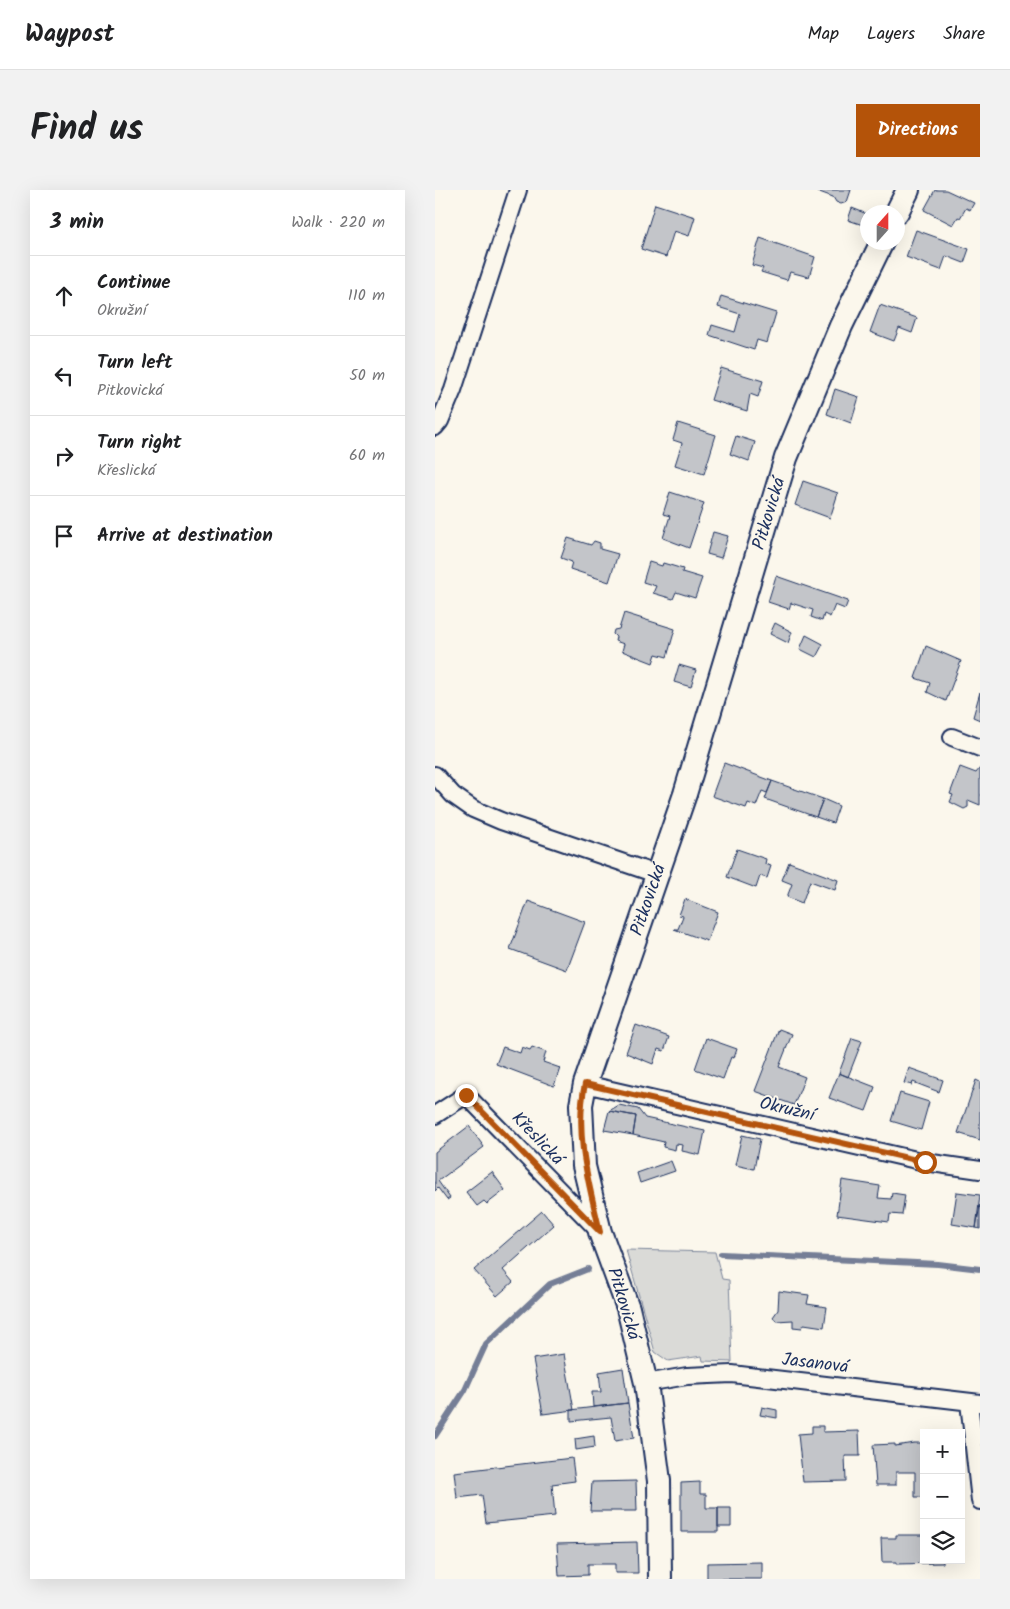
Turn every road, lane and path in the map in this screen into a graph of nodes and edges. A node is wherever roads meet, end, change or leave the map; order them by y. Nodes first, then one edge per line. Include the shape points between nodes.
1 (518, 190) edge
2 (908, 190) edge
3 (900, 205) edge
4 (878, 250) edge
5 (435, 427) edge
6 (952, 737) dead end
7 (980, 748) edge
8 (435, 775) edge
9 (659, 876) junction
10 (585, 1084) junction
11 (435, 1115) edge
12 (980, 1170) edge
13 (600, 1232) junction
14 (646, 1383) junction
15 (975, 1403) edge
16 (980, 1501) edge
17 (660, 1579) edge

1 - 5 street via 453,390
2 - 3 street
4 - 9 street, Pitkovická via 841,326 786,458
6 - 7 street
8 - 9 street via 453,795 473,809
9 - 10 street, Pitkovická
10 - 12 street, Okružní via 925,1162
10 - 13 street, Pitkovická via 581,1104 584,1166
11 - 13 street, Křeslická via 466,1095
13 - 14 street, Pitkovická via 627,1308
14 - 15 street, Jasanová via 687,1376 732,1374
14 - 17 street, Pitkovická via 659,1481
15 - 16 street

